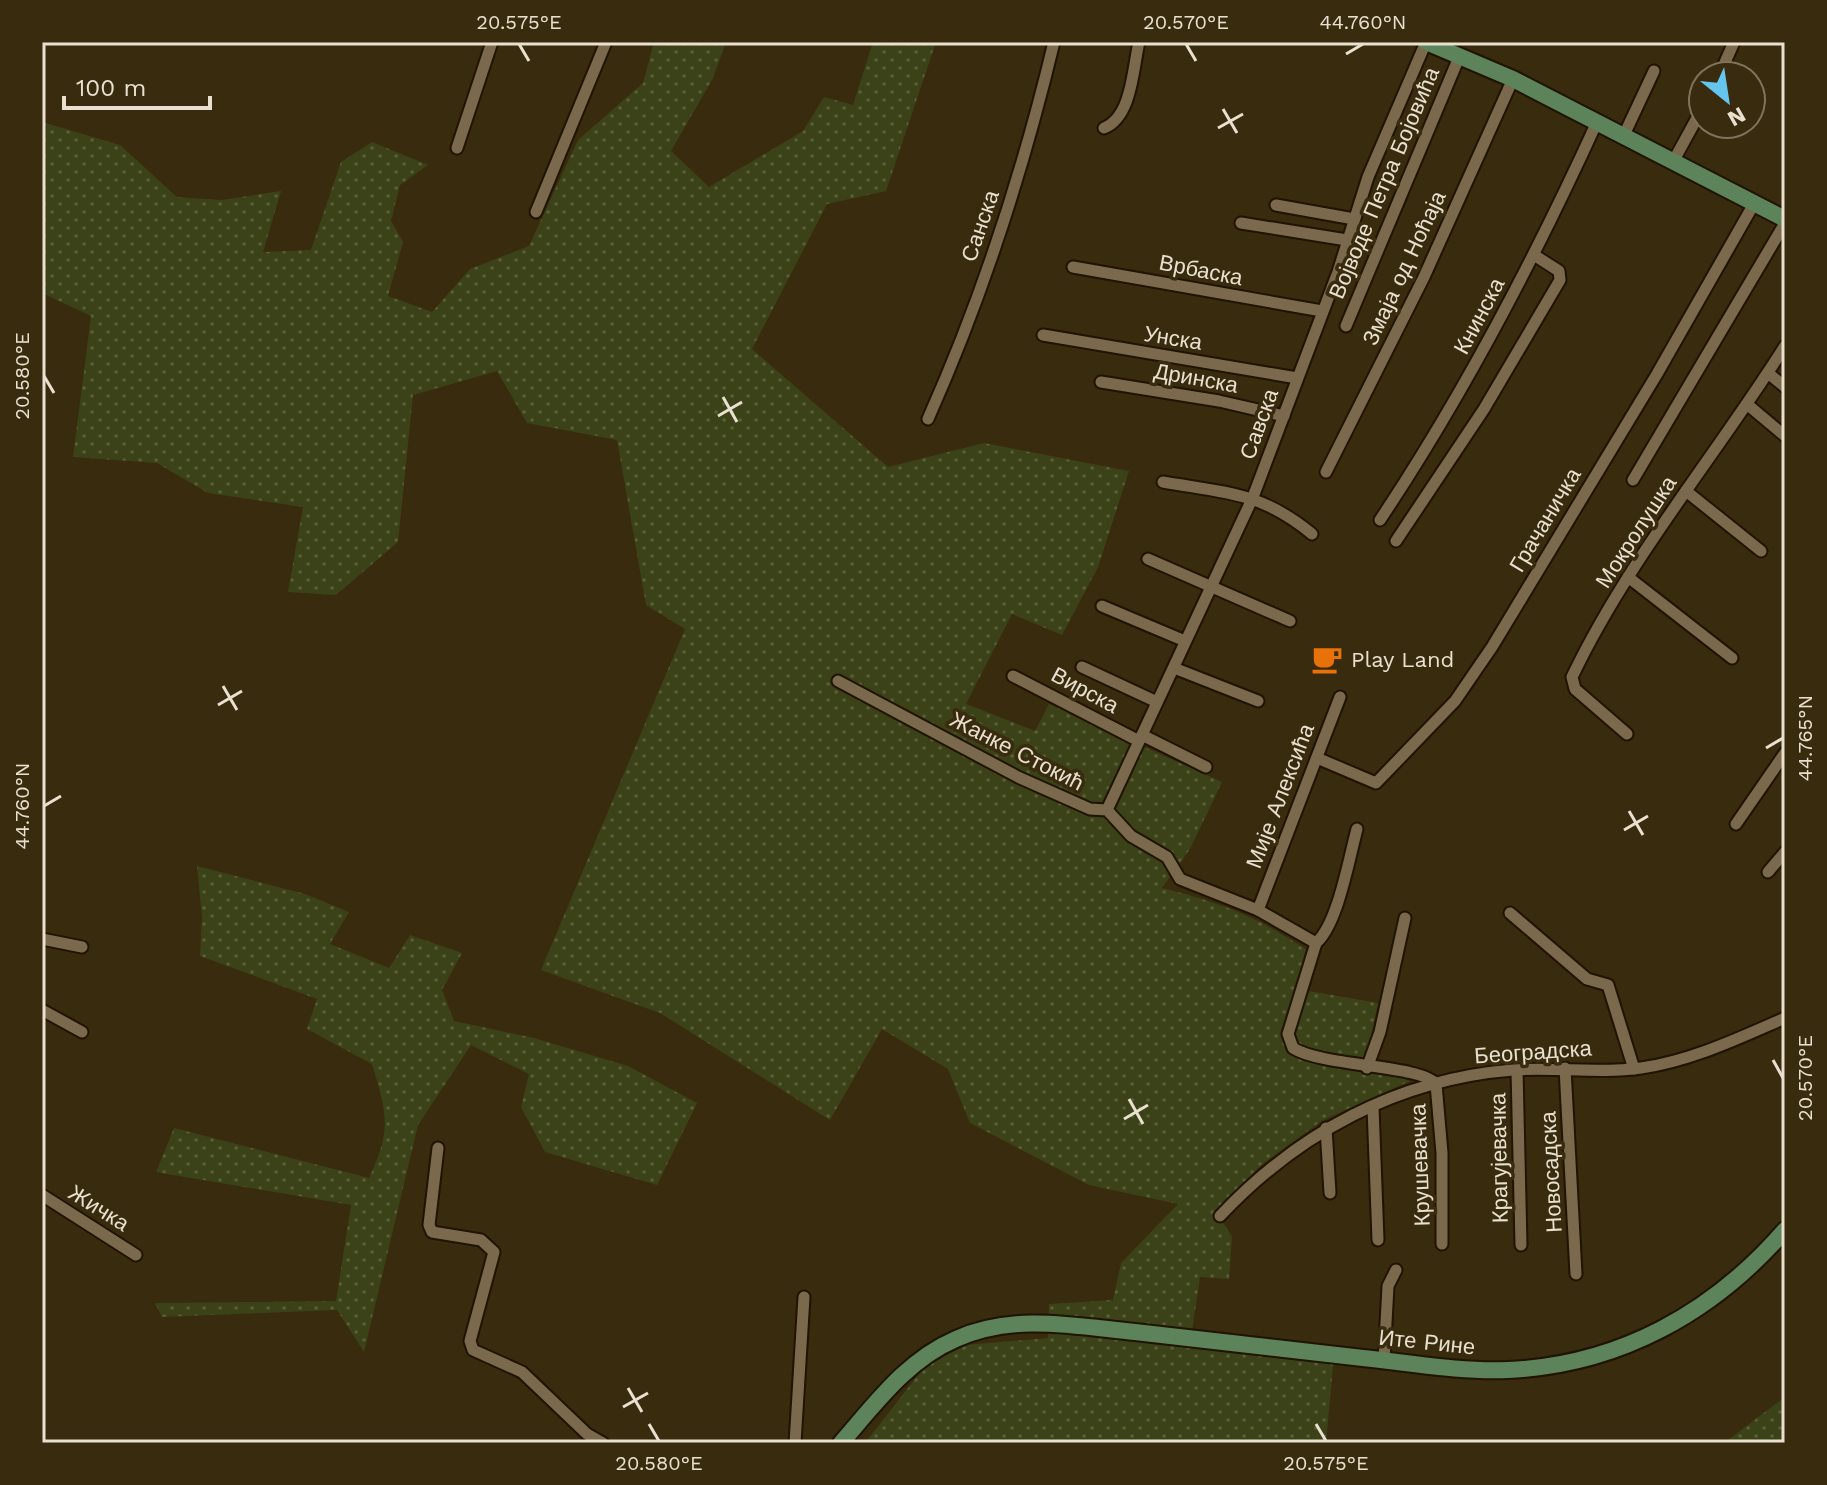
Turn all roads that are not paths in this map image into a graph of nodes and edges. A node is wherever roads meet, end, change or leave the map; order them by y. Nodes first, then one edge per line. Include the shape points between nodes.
1 (492, 42) edge
2 (606, 42) edge
3 (1054, 42) edge
4 (1139, 42) edge
5 (1426, 42) edge
6 (1460, 55) junction
7 (1654, 71) dead end
8 (1513, 79) junction
9 (1597, 122) junction
10 (1104, 128) dead end
11 (1624, 135) junction
12 (1687, 136) edge
13 (457, 148) dead end
14 (1674, 160) junction
15 (1755, 202) junction
16 (1276, 205) dead end
17 (536, 212) dead end
18 (1354, 219) junction
19 (1785, 221) edge
20 (1241, 223) dead end
21 (1347, 240) junction
22 (1534, 255) junction
23 (1073, 267) dead end
24 (1322, 311) junction
25 (1346, 326) dead end
26 (1043, 335) dead end
27 (1785, 346) edge
28 (1768, 373) junction
29 (1297, 378) junction
30 (1101, 382) dead end
31 (1785, 387) edge
32 (1748, 405) junction
33 (1284, 416) junction
34 (928, 419) dead end
35 (1785, 436) edge
36 (1326, 472) dead end
37 (1633, 480) dead end
38 (1163, 482) dead end
39 (1686, 491) junction
40 (1253, 497) junction
41 (1380, 520) dead end
42 (1312, 534) dead end
43 (1396, 541) dead end
44 (1761, 551) dead end
45 (1148, 559) dead end
46 (1628, 577) junction
47 (1210, 587) junction
48 (1102, 606) dead end
49 (1290, 621) dead end
50 (1185, 641) junction
51 (1732, 658) dead end
52 (1082, 667) dead end
53 (1174, 668) junction
54 (1013, 676) dead end
55 (838, 681) dead end
56 (1340, 697) dead end
57 (1258, 701) dead end
58 (1157, 702) junction
59 (1627, 734) dead end
60 (1140, 738) junction
61 (1785, 753) edge
62 (1317, 758) junction
63 (1206, 767) dead end
64 (1107, 810) junction
65 (1736, 824) dead end
66 (1357, 829) dead end
67 (1785, 852) edge
68 (1768, 872) dead end
69 (1258, 910) junction
70 (1510, 913) dead end
71 (1405, 918) dead end
72 (42, 939) edge
73 (1316, 943) junction
74 (82, 947) dead end
75 (42, 1010) edge
76 (1785, 1018) edge
77 (82, 1032) dead end
78 (1367, 1068) junction
79 (1565, 1068) junction
80 (1634, 1069) junction
81 (1517, 1070) junction
82 (1436, 1084) junction
83 (1373, 1107) junction
84 (1326, 1128) junction
85 (438, 1148) dead end
86 (1330, 1193) dead end
87 (42, 1195) edge
88 (1220, 1216) dead end
89 (1785, 1230) edge
90 (1378, 1240) dead end
91 (1442, 1244) dead end
92 (1521, 1245) dead end
93 (136, 1255) dead end
94 (1396, 1270) dead end
95 (1576, 1274) dead end
96 (804, 1297) dead end
97 (1384, 1360) junction
98 (603, 1443) edge
99 (795, 1443) edge
100 (841, 1443) edge

1 - 13 street
2 - 17 street
3 - 34 street, Санска via 1006,214
4 - 10 street via 1123,114
5 - 6 street
5 - 18 street, Савска
6 - 8 street
6 - 25 street, Војводе Петра Бојовића
7 - 11 street
8 - 9 street
8 - 36 street, Змаја од Ноћаја via 1424,277
9 - 11 street
9 - 22 street, Книнска
11 - 14 street
12 - 14 street
14 - 15 street
15 - 19 street
15 - 62 street, Грачаничка via 1558,538 1455,701 1376,783
16 - 18 street
18 - 21 street, Савска
19 - 37 street
20 - 21 street
21 - 24 street, Савска
22 - 41 street, Книнска via 1439,431
22 - 43 street via 1559,271 1560,280 1492,396
23 - 24 street, Врбаска
24 - 29 street, Савска
26 - 29 street, Унска
27 - 28 street, Мокролушка
28 - 31 street
28 - 32 street, Мокролушка
29 - 33 street, Савска
30 - 33 street, Дринска
32 - 35 street
32 - 39 street, Мокролушка
33 - 40 street, Савска
38 - 40 street
39 - 44 street
39 - 46 street, Мокролушка
40 - 42 street via 1283,511
40 - 47 street, Савска
45 - 47 street
46 - 51 street
46 - 59 street, Мокролушка via 1572,683
47 - 49 street
47 - 50 street, Савска
48 - 50 street
50 - 53 street, Савска
52 - 58 street
53 - 57 street
53 - 58 street, Савска
54 - 60 street, Вирска
55 - 64 street, Жанке Стокић via 1018,777 1090,809
56 - 62 street, Мије Алексића
58 - 60 street, Савска
60 - 63 street, Вирска
60 - 64 street, Савска
61 - 65 street
62 - 69 street, Мије Алексића
64 - 69 street via 1131,836 1167,857 1180,879
66 - 73 street via 1337,901
67 - 68 street
69 - 73 street
70 - 80 street via 1587,979 1608,985
71 - 78 street
72 - 74 street
73 - 78 street via 1289,1043 1300,1052
75 - 77 street
76 - 80 street, Београдска via 1682,1059
78 - 82 street via 1410,1072
79 - 80 street, Београдска
79 - 81 street, Београдска
79 - 95 street, Новосадска
81 - 82 street, Београдска
81 - 92 street, Крагујевачка
82 - 83 street, Београдска
82 - 91 street, Крушевачка
83 - 84 street, Београдска
83 - 90 street
84 - 86 street
84 - 88 street, Београдска via 1266,1169
85 - 98 street via 432,1232 481,1240 494,1252 470,1341 473,1350 522,1372
87 - 93 street, Жичка
89 - 97 street, Ите Рине via 1713,1300 1618,1349 1551,1366 1509,1370
94 - 97 street via 1388,1286
96 - 99 street
97 - 100 street, Ите Рине via 1023,1323 966,1335 929,1353 900,1376

